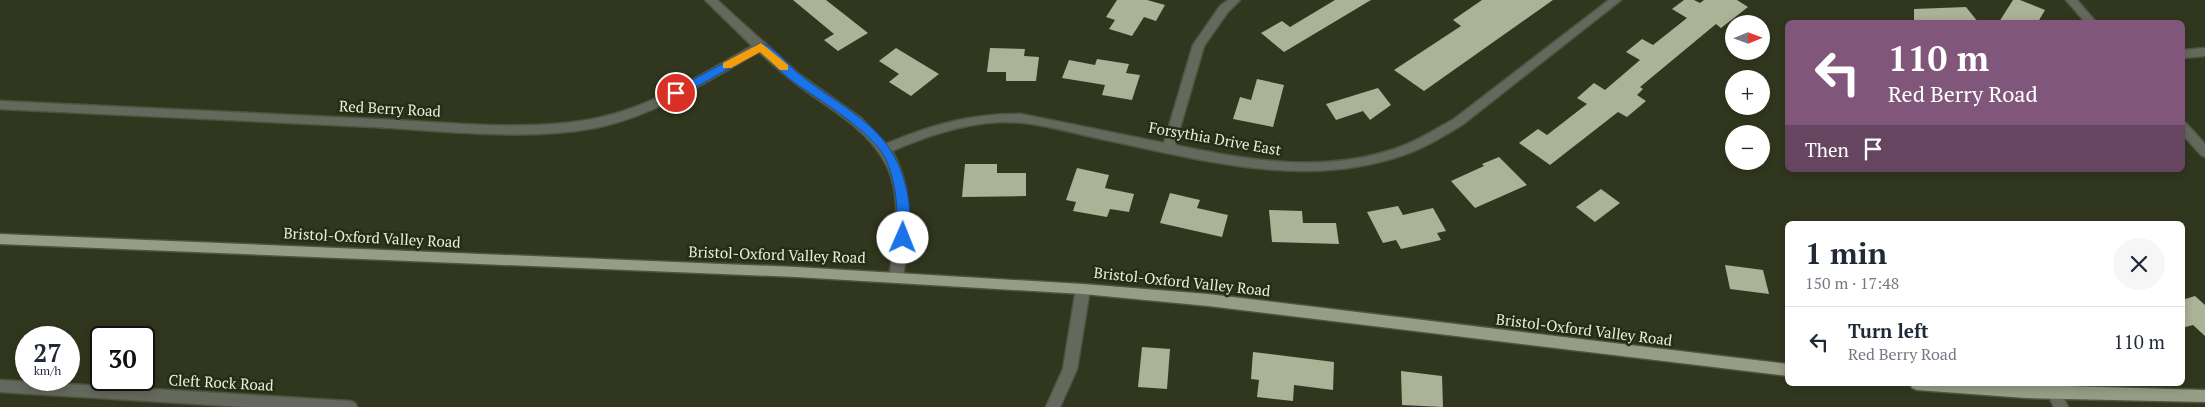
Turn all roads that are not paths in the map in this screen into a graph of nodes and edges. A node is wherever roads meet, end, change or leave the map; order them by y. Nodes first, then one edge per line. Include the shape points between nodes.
1 (710, 0) edge
2 (1235, 0) edge
3 (1616, 0) edge
4 (2070, 0) edge
5 (2088, 20) edge
6 (761, 46) junction
7 (2205, 52) edge
8 (2185, 54) edge
9 (0, 105) edge
10 (2185, 129) edge
11 (1168, 148) junction
12 (885, 149) junction
13 (2205, 152) edge
14 (0, 240) edge
15 (896, 277) junction
16 (1083, 289) junction
17 (1785, 370) edge
18 (0, 386) edge
19 (1947, 386) edge
20 (2054, 393) junction
21 (2205, 396) edge
22 (350, 407) edge
23 (1053, 407) edge
24 (2061, 407) edge

1 - 6 street
2 - 11 street via 1224,9 1199,45
3 - 11 street, Forsythia Drive East via 1458,122 1436,137 1399,154 1370,162 1308,169 1239,162
4 - 5 street
6 - 9 street, Red Berry Road via 676,93 637,110 605,121 563,129 480,128
6 - 12 street via 795,77 857,121
7 - 8 street
10 - 13 street
11 - 12 street, Forsythia Drive East via 1021,118 996,117 946,125
12 - 15 street via 892,161 904,208
14 - 15 main road, Bristol-Oxford Valley Road
15 - 16 main road, Bristol-Oxford Valley Road
16 - 17 main road, Bristol-Oxford Valley Road via 1208,300
16 - 23 street via 1070,369
18 - 22 street, Cleft Rock Road
19 - 20 main road
20 - 21 main road
20 - 24 street

